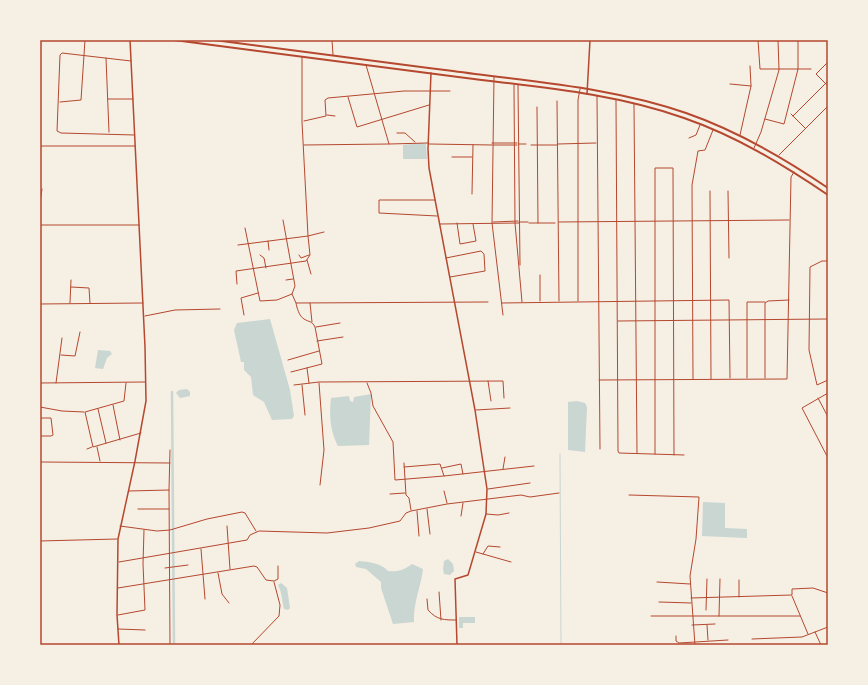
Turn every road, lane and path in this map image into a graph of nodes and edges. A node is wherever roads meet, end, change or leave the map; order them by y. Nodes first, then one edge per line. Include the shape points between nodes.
1 (85, 40) edge
2 (130, 40) edge
3 (174, 40) edge
4 (214, 40) edge
5 (332, 40) edge
6 (590, 40) edge
7 (758, 40) edge
8 (778, 40) edge
9 (798, 40) edge
10 (83, 54) junction
11 (333, 56) junction
12 (106, 57) junction
13 (302, 57) junction
14 (132, 61) junction
15 (828, 62) edge
16 (366, 65) junction
17 (750, 66) dead end
18 (798, 69) junction
19 (812, 69) dead end
20 (778, 70) junction
21 (431, 73) junction
22 (494, 77) junction
23 (493, 81) junction
24 (828, 81) edge
25 (514, 84) junction
26 (730, 84) dead end
27 (826, 84) junction
28 (518, 85) junction
29 (751, 86) junction
30 (828, 86) edge
31 (580, 89) junction
32 (431, 90) junction
33 (588, 90) junction
34 (450, 91) dead end
35 (579, 93) junction
36 (374, 94) junction
37 (587, 94) junction
38 (348, 96) junction
39 (597, 96) junction
40 (108, 99) junction
41 (133, 99) junction
42 (616, 99) junction
43 (557, 101) dead end
44 (59, 102) junction
45 (634, 104) junction
46 (430, 105) junction
47 (828, 106) edge
48 (537, 107) dead end
49 (791, 114) dead end
50 (326, 115) junction
51 (335, 116) dead end
52 (794, 116) junction
53 (764, 118) junction
54 (382, 120) junction
55 (302, 122) junction
56 (700, 124) junction
57 (713, 129) junction
58 (806, 129) junction
59 (109, 133) junction
60 (396, 133) dead end
61 (135, 135) junction
62 (740, 135) junction
63 (689, 138) dead end
64 (416, 143) junction
65 (578, 143) junction
66 (597, 143) junction
67 (756, 143) junction
68 (389, 144) junction
69 (429, 144) junction
70 (473, 144) junction
71 (492, 144) junction
72 (514, 144) junction
73 (518, 144) junction
74 (526, 144) dead end
75 (558, 144) junction
76 (304, 145) junction
77 (531, 145) dead end
78 (537, 145) junction
79 (40, 146) edge
80 (135, 146) junction
81 (754, 148) junction
82 (473, 156) junction
83 (779, 156) junction
84 (452, 157) dead end
85 (794, 172) junction
86 (828, 188) edge
87 (42, 189) dead end
88 (710, 191) dead end
89 (728, 191) dead end
90 (472, 194) dead end
91 (828, 195) edge
92 (435, 200) junction
93 (40, 203) edge
94 (438, 216) junction
95 (283, 220) dead end
96 (790, 220) junction
97 (492, 222) junction
98 (515, 222) junction
99 (519, 222) junction
100 (559, 222) junction
101 (578, 222) junction
102 (598, 222) junction
103 (616, 222) junction
104 (636, 222) junction
105 (655, 222) junction
106 (673, 222) junction
107 (692, 222) junction
108 (710, 222) junction
109 (729, 222) junction
110 (456, 223) junction
111 (473, 223) junction
112 (538, 223) junction
113 (554, 223) dead end
114 (439, 224) junction
115 (40, 225) edge
116 (139, 225) junction
117 (245, 228) dead end
118 (324, 232) dead end
119 (308, 236) junction
120 (287, 238) junction
121 (268, 240) junction
122 (248, 244) junction
123 (238, 245) dead end
124 (269, 250) dead end
125 (260, 255) dead end
126 (299, 255) dead end
127 (310, 255) junction
128 (446, 258) junction
129 (729, 258) dead end
130 (307, 260) junction
131 (828, 261) edge
132 (291, 264) junction
133 (266, 268) junction
134 (253, 269) junction
135 (311, 274) dead end
136 (520, 274) junction
137 (540, 275) dead end
138 (450, 277) junction
139 (294, 279) junction
140 (71, 280) dead end
141 (286, 280) dead end
142 (237, 284) dead end
143 (71, 287) junction
144 (258, 293) junction
145 (292, 294) junction
146 (693, 300) junction
147 (711, 300) junction
148 (789, 300) junction
149 (578, 301) junction
150 (598, 301) junction
151 (617, 301) junction
152 (636, 301) junction
153 (655, 301) junction
154 (674, 301) junction
155 (454, 302) junction
156 (488, 302) dead end
157 (522, 302) junction
158 (540, 302) junction
159 (559, 302) junction
160 (765, 302) junction
161 (296, 303) junction
162 (310, 303) junction
163 (502, 303) junction
164 (40, 304) edge
165 (70, 304) junction
166 (90, 304) junction
167 (144, 304) junction
168 (220, 309) dead end
169 (244, 315) dead end
170 (503, 315) dead end
171 (144, 316) junction
172 (828, 319) edge
173 (711, 320) junction
174 (729, 320) junction
175 (748, 320) junction
176 (765, 320) junction
177 (789, 320) junction
178 (809, 320) junction
179 (617, 321) junction
180 (636, 321) junction
181 (655, 321) junction
182 (674, 321) junction
183 (693, 321) junction
184 (312, 322) junction
185 (340, 323) dead end
186 (315, 327) junction
187 (80, 332) dead end
188 (343, 337) dead end
189 (62, 338) dead end
190 (317, 341) junction
191 (319, 351) junction
192 (60, 354) junction
193 (288, 360) dead end
194 (307, 368) junction
195 (291, 372) dead end
196 (693, 379) junction
197 (711, 379) junction
198 (730, 379) junction
199 (747, 379) junction
200 (765, 379) junction
201 (488, 380) junction
202 (599, 380) junction
203 (618, 380) junction
204 (636, 380) junction
205 (655, 380) junction
206 (674, 380) junction
207 (828, 380) edge
208 (469, 381) junction
209 (126, 382) junction
210 (146, 382) junction
211 (319, 382) junction
212 (367, 382) junction
213 (40, 383) edge
214 (56, 383) junction
215 (302, 384) junction
216 (309, 384) junction
217 (294, 385) dead end
218 (828, 393) edge
219 (504, 398) dead end
220 (818, 398) junction
221 (491, 401) dead end
222 (113, 405) junction
223 (40, 407) edge
224 (98, 408) junction
225 (510, 408) dead end
226 (475, 410) junction
227 (85, 412) junction
228 (304, 415) dead end
229 (828, 417) edge
230 (40, 418) edge
231 (141, 433) junction
232 (40, 436) edge
233 (120, 440) junction
234 (106, 444) junction
235 (97, 446) junction
236 (93, 447) junction
237 (600, 448) dead end
238 (828, 448) edge
239 (87, 449) dead end
240 (170, 450) dead end
241 (824, 451) junction
242 (637, 453) junction
243 (656, 454) junction
244 (674, 455) junction
245 (684, 455) dead end
246 (505, 457) dead end
247 (828, 458) edge
248 (136, 461) junction
249 (40, 462) edge
250 (100, 462) junction
251 (170, 463) junction
252 (404, 463) dead end
253 (534, 466) dead end
254 (404, 467) junction
255 (442, 468) junction
256 (502, 470) junction
257 (485, 471) junction
258 (463, 474) junction
259 (444, 476) junction
260 (405, 480) junction
261 (530, 483) dead end
262 (320, 485) dead end
263 (169, 490) junction
264 (487, 490) junction
265 (444, 491) dead end
266 (129, 492) junction
267 (406, 493) junction
268 (559, 493) dead end
269 (390, 494) dead end
270 (629, 494) dead end
271 (487, 499) junction
272 (463, 502) junction
273 (448, 504) junction
274 (427, 508) junction
275 (169, 509) junction
276 (138, 510) dead end
277 (417, 510) junction
278 (412, 511) junction
279 (509, 513) dead end
280 (486, 514) junction
281 (461, 516) dead end
282 (120, 526) junction
283 (228, 526) dead end
284 (144, 530) junction
285 (170, 530) junction
286 (256, 532) junction
287 (430, 534) dead end
288 (419, 536) dead end
289 (118, 539) junction
290 (40, 541) edge
291 (228, 544) junction
292 (500, 547) dead end
293 (201, 548) junction
294 (476, 552) junction
295 (171, 554) junction
296 (483, 554) junction
297 (143, 558) junction
298 (118, 562) junction
299 (511, 562) dead end
300 (188, 565) dead end
301 (278, 566) dead end
302 (165, 568) dead end
303 (171, 568) junction
304 (230, 570) junction
305 (218, 572) junction
306 (203, 575) junction
307 (707, 579) dead end
308 (720, 579) dead end
309 (171, 580) junction
310 (739, 580) dead end
311 (274, 581) junction
312 (657, 582) dead end
313 (144, 584) junction
314 (691, 584) junction
315 (117, 588) junction
316 (439, 592) dead end
317 (828, 593) edge
318 (792, 595) junction
319 (706, 597) junction
320 (720, 597) junction
321 (739, 597) junction
322 (691, 598) junction
323 (205, 599) dead end
324 (427, 599) dead end
325 (659, 602) dead end
326 (229, 603) dead end
327 (691, 603) junction
328 (706, 610) dead end
329 (117, 615) junction
330 (651, 616) dead end
331 (692, 616) junction
332 (719, 616) junction
333 (800, 616) junction
334 (441, 620) junction
335 (456, 620) junction
336 (715, 624) dead end
337 (692, 625) junction
338 (707, 625) junction
339 (828, 627) edge
340 (118, 629) junction
341 (145, 630) dead end
342 (814, 632) junction
343 (808, 634) junction
344 (676, 636) dead end
345 (752, 639) dead end
346 (728, 640) dead end
347 (694, 641) junction
348 (708, 641) junction
349 (119, 645) edge
350 (170, 645) edge
351 (251, 645) edge
352 (457, 645) edge
353 (695, 645) edge
354 (821, 645) edge

1 - 10 street
2 - 14 street
3 - 13 highway
4 - 11 highway
5 - 11 street
6 - 33 street
7 - 20 street via 760,69
8 - 20 street
9 - 18 street
10 - 12 street
10 - 44 street via 81,100
10 - 44 street via 64,52 60,55
11 - 22 highway
12 - 14 street
12 - 40 street
13 - 16 highway
13 - 55 street
14 - 41 street
15 - 27 street via 816,74
16 - 21 highway
16 - 36 street
17 - 29 street
18 - 19 street
18 - 20 street
18 - 53 street via 784,124
20 - 53 street
21 - 23 highway
21 - 32 street
22 - 23 street
22 - 31 highway
23 - 25 highway
23 - 71 street
24 - 27 street
25 - 28 highway
25 - 72 street
26 - 29 street
27 - 30 street
27 - 52 street
28 - 35 highway
28 - 73 street
29 - 62 street
31 - 33 highway
31 - 35 street
32 - 34 street
32 - 36 street
32 - 46 street
33 - 37 street
33 - 62 highway via 666,107
35 - 37 highway
35 - 65 street
36 - 38 street
36 - 54 street
37 - 39 highway
38 - 50 street via 326,98
38 - 54 street via 357,127
39 - 42 highway
39 - 66 street
40 - 41 street
40 - 59 street
41 - 61 street
42 - 45 highway
42 - 103 street
43 - 75 street
44 - 59 street via 59,133
45 - 56 highway
45 - 104 street
46 - 54 street
46 - 69 street
47 - 58 street
48 - 78 street
49 - 52 street
50 - 51 street
50 - 55 street
52 - 58 street
53 - 67 street
54 - 68 street
55 - 76 street
56 - 57 highway
56 - 63 street via 696,135
57 - 81 highway
57 - 107 street via 705,150 698,151 692,185
58 - 83 street
59 - 61 street
60 - 64 street via 405,133
61 - 80 street
62 - 67 highway
64 - 68 street
64 - 69 street
65 - 66 street
65 - 75 street
65 - 101 street
66 - 102 street
67 - 81 street
67 - 83 highway
68 - 76 street
69 - 70 street
69 - 92 street via 429,168
70 - 71 street
70 - 82 street
71 - 72 street
71 - 97 street
72 - 73 street
72 - 98 street
73 - 74 street
73 - 99 street
75 - 78 street
75 - 100 street
76 - 119 street
77 - 78 street
78 - 112 street
79 - 80 street
80 - 116 street
81 - 85 highway
82 - 84 street
82 - 90 street
83 - 86 highway
85 - 91 highway
85 - 96 street
87 - 93 street
88 - 108 street
89 - 109 street
92 - 94 street
92 - 94 street via 379,200 378,213
94 - 114 street
95 - 120 street
96 - 109 street
96 - 148 street
97 - 98 street
97 - 111 street
97 - 163 street
98 - 99 street
98 - 136 street
99 - 112 street
99 - 136 street
100 - 101 street
100 - 159 street
101 - 102 street
101 - 149 street
102 - 103 street
102 - 150 street
103 - 104 street
103 - 151 street
104 - 105 street
104 - 152 street
105 - 106 street
105 - 106 street via 655,168 673,168
105 - 153 street
106 - 107 street
106 - 154 street
107 - 108 street
107 - 146 street
108 - 109 street
108 - 147 street
109 - 129 street
110 - 111 street
110 - 111 street via 460,244 476,241
110 - 114 street
112 - 113 street
114 - 128 street
115 - 116 street
116 - 167 street
117 - 122 street
118 - 119 street
119 - 120 street
119 - 127 street
120 - 121 street
120 - 132 street
121 - 122 street
121 - 124 street
122 - 123 street
122 - 134 street
125 - 133 street via 264,258
126 - 127 street via 301,258
127 - 130 street
128 - 138 street
128 - 138 street via 480,251 484,254 485,271
130 - 132 street
130 - 135 street
131 - 178 street via 810,267
132 - 133 street
132 - 139 street
133 - 134 street
134 - 142 street via 236,271
134 - 144 street
136 - 157 street
137 - 158 street
138 - 155 street
139 - 141 street
139 - 145 street
140 - 143 street
143 - 165 street
143 - 166 street via 90,288
144 - 145 street via 261,301 277,300
144 - 169 street via 241,298
145 - 161 street
146 - 147 street
146 - 154 street
146 - 183 street
147 - 173 street
147 - 174 street via 729,300
148 - 160 street
148 - 177 street
149 - 150 street
149 - 159 street
150 - 151 street
150 - 202 street
151 - 152 street
151 - 179 street
152 - 153 street
152 - 180 street
153 - 154 street
153 - 181 street
154 - 182 street
155 - 156 street
155 - 162 street
155 - 208 street
157 - 158 street
157 - 163 street
158 - 159 street
160 - 175 street via 748,301
160 - 176 street
161 - 162 street
161 - 184 street via 298,312 304,319
162 - 184 street
163 - 170 street
164 - 165 street
165 - 166 street
166 - 167 street
167 - 171 street
168 - 171 street via 175,310
171 - 210 street
172 - 178 street
173 - 174 street
173 - 183 street
173 - 197 street
174 - 175 street
174 - 198 street
175 - 176 street
175 - 199 street
176 - 177 street
176 - 200 street
177 - 178 street
177 - 200 street via 787,379
178 - 207 street via 809,350 817,385
179 - 180 street
179 - 203 street
180 - 181 street
180 - 204 street
181 - 182 street
181 - 205 street
182 - 183 street
182 - 206 street
183 - 196 street
184 - 186 street
185 - 186 street
186 - 190 street
187 - 192 street via 75,356
188 - 190 street
189 - 192 street
190 - 191 street
191 - 193 street
191 - 194 street via 322,364
192 - 214 street
194 - 195 street
194 - 216 street
196 - 197 street
196 - 206 street
197 - 198 street
198 - 199 street
199 - 200 street
201 - 208 street
201 - 219 street via 503,381
201 - 221 street
202 - 203 street
202 - 237 street
203 - 204 street
203 - 242 street via 618,451
204 - 205 street
204 - 242 street
205 - 206 street
205 - 243 street
206 - 244 street
208 - 212 street
208 - 226 street
209 - 210 street
209 - 214 street
209 - 222 street via 125,400
210 - 231 street
211 - 212 street
211 - 216 street
211 - 262 street via 324,450
212 - 260 street via 372,406 392,442 395,480
213 - 214 street
215 - 216 street
215 - 217 street
215 - 228 street
218 - 220 street
220 - 229 street
220 - 241 street via 802,408
222 - 224 street
222 - 233 street
223 - 227 street
224 - 227 street
224 - 234 street
225 - 226 street
226 - 257 street
227 - 236 street
230 - 232 street via 51,418 53,435
231 - 233 street
231 - 248 street
233 - 234 street
234 - 235 street
235 - 236 street
235 - 250 street
236 - 239 street
238 - 241 street
240 - 251 street
241 - 247 street
242 - 243 street
243 - 244 street
244 - 245 street
246 - 256 street
248 - 250 street
248 - 251 street
248 - 266 street
249 - 250 street
251 - 263 street
252 - 254 street
253 - 256 street
254 - 255 street via 440,464
254 - 260 street
255 - 258 street via 461,464
255 - 259 street
256 - 257 street
257 - 258 street
257 - 264 street
258 - 259 street
259 - 260 street
260 - 267 street
261 - 264 street
263 - 266 street
263 - 275 street
264 - 271 street
265 - 273 street
266 - 282 street
267 - 269 street
267 - 278 street
268 - 271 street via 530,497 521,494
270 - 314 street via 699,497
271 - 272 street
271 - 280 street
272 - 273 street
272 - 281 street
273 - 274 street
274 - 277 street
274 - 287 street
275 - 276 street
275 - 285 street
277 - 278 street
277 - 288 street
278 - 286 street via 406,513 400,521 369,528 327,533
279 - 280 street
280 - 294 street
282 - 284 street
282 - 289 street
283 - 291 street
284 - 285 street
284 - 297 street
285 - 286 street via 242,512
285 - 295 street
286 - 291 street via 247,540
289 - 290 street
289 - 298 street
291 - 293 street
291 - 304 street
292 - 296 street via 488,546
293 - 295 street
293 - 306 street
294 - 296 street
294 - 335 street via 468,575 455,579
295 - 297 street
295 - 303 street
296 - 299 street
297 - 298 street
297 - 313 street
298 - 315 street
300 - 303 street
301 - 311 street via 278,579
302 - 303 street
303 - 309 street
304 - 305 street
304 - 311 street via 256,566 266,580
305 - 306 street
305 - 326 street via 218,585
306 - 309 street
306 - 323 street
307 - 319 street
308 - 320 street
309 - 313 street
309 - 350 street
310 - 321 street
311 - 351 street via 280,604 279,616
312 - 314 street
313 - 315 street
313 - 329 street via 145,610
314 - 322 street
315 - 329 street
316 - 334 street
317 - 318 street via 813,588 800,588 792,589
318 - 321 street
318 - 333 street
319 - 320 street
319 - 322 street
319 - 328 street
320 - 321 street
320 - 332 street
322 - 327 street
324 - 334 street via 428,611
325 - 327 street
327 - 331 street
329 - 340 street
330 - 331 street
331 - 332 street
331 - 337 street
332 - 333 street
333 - 343 street
334 - 335 street
335 - 352 street
336 - 338 street
337 - 338 street
337 - 347 street
338 - 348 street
339 - 342 street
340 - 341 street
340 - 349 street
342 - 343 street
342 - 354 street
343 - 345 street via 802,637
344 - 347 street via 677,642
346 - 348 street
347 - 348 street
347 - 353 street

